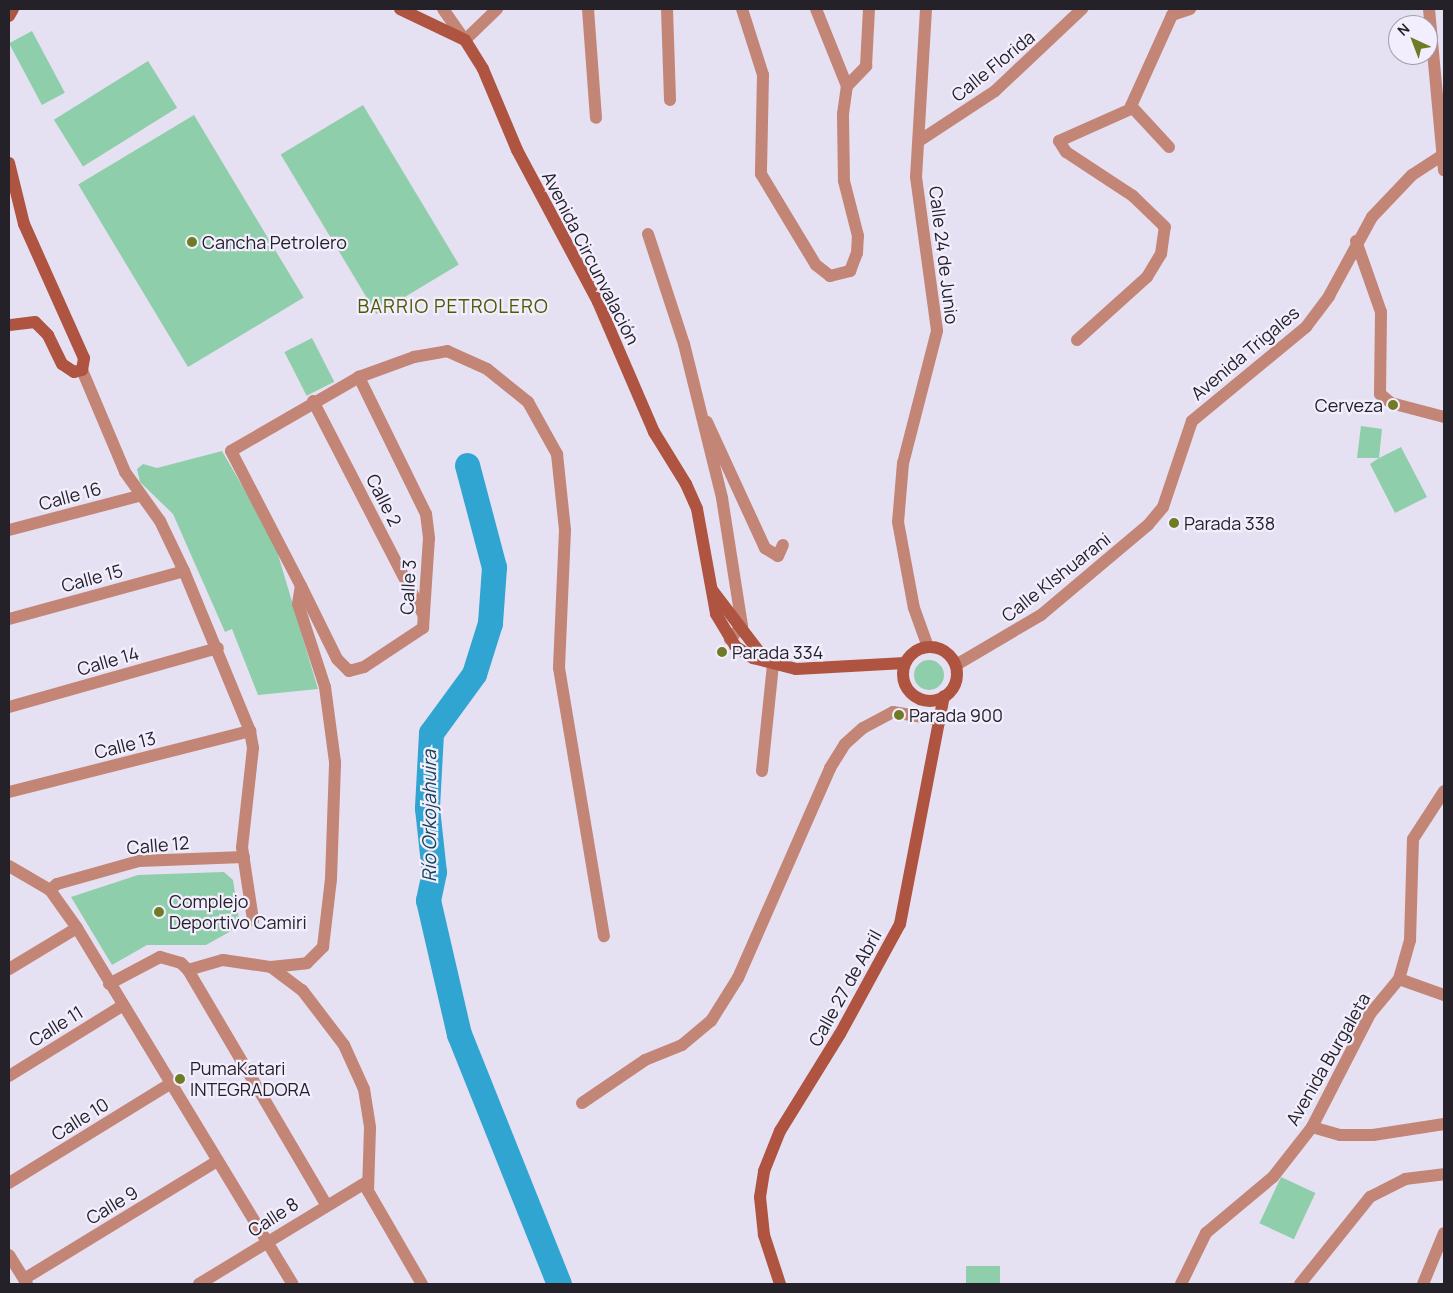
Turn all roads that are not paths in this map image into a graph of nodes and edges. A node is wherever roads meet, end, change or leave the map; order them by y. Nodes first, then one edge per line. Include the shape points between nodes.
1 (13, 9) edge
2 (400, 9) edge
3 (443, 9) edge
4 (498, 9) edge
5 (588, 9) edge
6 (667, 9) edge
7 (742, 9) edge
8 (816, 9) edge
9 (869, 9) edge
10 (926, 9) edge
11 (1082, 9) edge
12 (1190, 9) edge
13 (1429, 9) edge
14 (1175, 10) edge
15 (9, 16) edge
16 (465, 40) junction
17 (848, 86) junction
18 (670, 100) dead end
19 (1132, 109) junction
20 (596, 118) dead end
21 (919, 141) junction
22 (1169, 147) dead end
23 (1443, 155) edge
24 (9, 163) edge
25 (1444, 170) edge
26 (648, 234) dead end
27 (1356, 241) junction
28 (10, 322) edge
29 (1077, 340) dead end
30 (82, 370) junction
31 (359, 378) junction
32 (313, 401) junction
33 (698, 407) junction
34 (1444, 417) edge
35 (139, 496) junction
36 (1148, 525) joint
37 (9, 530) edge
38 (783, 545) dead end
39 (184, 570) junction
40 (301, 586) junction
41 (712, 590) junction
42 (424, 616) junction
43 (9, 619) edge
44 (742, 626) junction
45 (730, 639) junction
46 (928, 647) junction
47 (218, 648) junction
48 (770, 663) junction
49 (906, 663) junction
50 (956, 665) junction
51 (944, 696) junction
52 (9, 707) edge
53 (941, 720) junction
54 (250, 730) junction
55 (762, 771) dead end
56 (1444, 790) edge
57 (9, 792) edge
58 (244, 857) junction
59 (9, 866) edge
60 (50, 890) junction
61 (253, 920) dead end
62 (77, 928) junction
63 (604, 936) dead end
64 (271, 967) junction
65 (9, 969) edge
66 (188, 970) junction
67 (1400, 979) junction
68 (110, 984) junction
69 (1444, 995) edge
70 (122, 1006) junction
71 (9, 1076) edge
72 (170, 1084) junction
73 (582, 1103) dead end
74 (1444, 1124) edge
75 (1312, 1127) junction
76 (218, 1161) junction
77 (1444, 1174) edge
78 (367, 1182) junction
79 (9, 1183) edge
80 (326, 1204) junction
81 (1444, 1233) edge
82 (268, 1242) junction
83 (9, 1255) edge
84 (26, 1282) edge
85 (199, 1284) edge
86 (293, 1284) edge
87 (422, 1284) edge
88 (780, 1284) edge
89 (1181, 1284) edge
90 (1300, 1284) edge
91 (1423, 1284) edge

1 - 15 main road
2 - 16 main road
3 - 16 street
4 - 16 street
5 - 20 street
6 - 18 street
7 - 17 street via 763,75 760,166 764,183 816,265 830,276 850,271 857,253 858,236 844,181 843,114
8 - 17 street
9 - 17 street via 866,66
10 - 21 street, Calle 24 de Junio
11 - 21 street, Calle Florida via 995,92
12 - 14 street
13 - 23 street
14 - 19 street via 1145,69
16 - 41 main road, Avenida Circunvalación via 598,302 654,432 686,484 697,509
19 - 22 street
19 - 29 street via 1059,141 1066,152 1133,196 1165,227 1161,254 1147,277
21 - 46 street, Calle 24 de Junio via 918,202 937,331 903,463 898,522 914,608
23 - 25 street
23 - 27 street, Avenida Trigales via 1395,192
24 - 30 main road via 24,224 84,358
26 - 33 street via 684,344
27 - 34 street via 1381,312 1380,394 1391,403
27 - 36 street, Avenida Trigales via 1317,315 1185,430 1166,499
28 - 30 main road via 35,322 48,336 62,364 74,372
30 - 35 street
31 - 32 street
31 - 42 street, Calle 3 via 426,514
31 - 63 street via 414,357 447,351 465,356 508,384 528,402 547,430 564,490 559,668
32 - 40 street via 231,451
32 - 42 street, Calle 2
33 - 38 street via 726,456 765,548 778,556
33 - 44 street via 722,498
35 - 37 street, Calle 16
35 - 39 street via 160,521
36 - 50 street, Calle KIshuarani via 1041,615
39 - 43 street, Calle 15
39 - 47 street
40 - 42 street, Calle 3 via 337,659 349,671 364,667 419,635
40 - 64 street via 298,604 332,718 335,762 331,879 323,947 307,963
41 - 44 main road, Avenida Circunvalación
41 - 45 main road, Avenida Circunvalación via 716,614
44 - 45 street
44 - 48 main road, Avenida Circunvalación
45 - 48 main road, Avenida Circunvalación via 744,654
46 - 49 main road via 914,652
46 - 50 main road via 945,651
47 - 52 street, Calle 14
47 - 54 street
48 - 49 main road, Avenida Circunvalación via 824,669
48 - 55 street
49 - 51 main road via 904,680 912,694 928,701
50 - 51 main road via 956,683
51 - 53 main road, Calle 27 de Abril
53 - 73 street via 893,712 863,728 845,744 830,768 738,978 716,1015 682,1045 645,1060
53 - 88 main road, Calle 27 de Abril via 900,924 840,1034 780,1131 764,1171 760,1197 764,1235
54 - 57 street, Calle 13
54 - 58 street
56 - 67 street, Avenida Burgaleta via 1413,839 1410,940
58 - 60 street, Calle 12 via 139,861 57,884
58 - 61 street
59 - 60 street
60 - 62 street
62 - 65 street
62 - 68 street
64 - 66 street via 223,960
64 - 78 street via 302,990 318,1010 344,1045 360,1080 370,1128
66 - 68 street via 180,962 160,957
66 - 80 street
67 - 69 street
67 - 75 street, Avenida Burgaleta via 1370,1014
68 - 70 street
70 - 71 street, Calle 11
70 - 72 street
72 - 76 street
72 - 79 street, Calle 10
74 - 75 street via 1373,1135 1340,1135
75 - 89 street, Avenida Burgaleta via 1273,1177 1206,1233
76 - 82 street
76 - 84 street, Calle 9
77 - 90 street via 1405,1179 1370,1197
78 - 80 street, Calle 8
78 - 87 street
80 - 82 street, Calle 8
81 - 91 street
82 - 85 street, Calle 8
82 - 86 street
83 - 84 street

